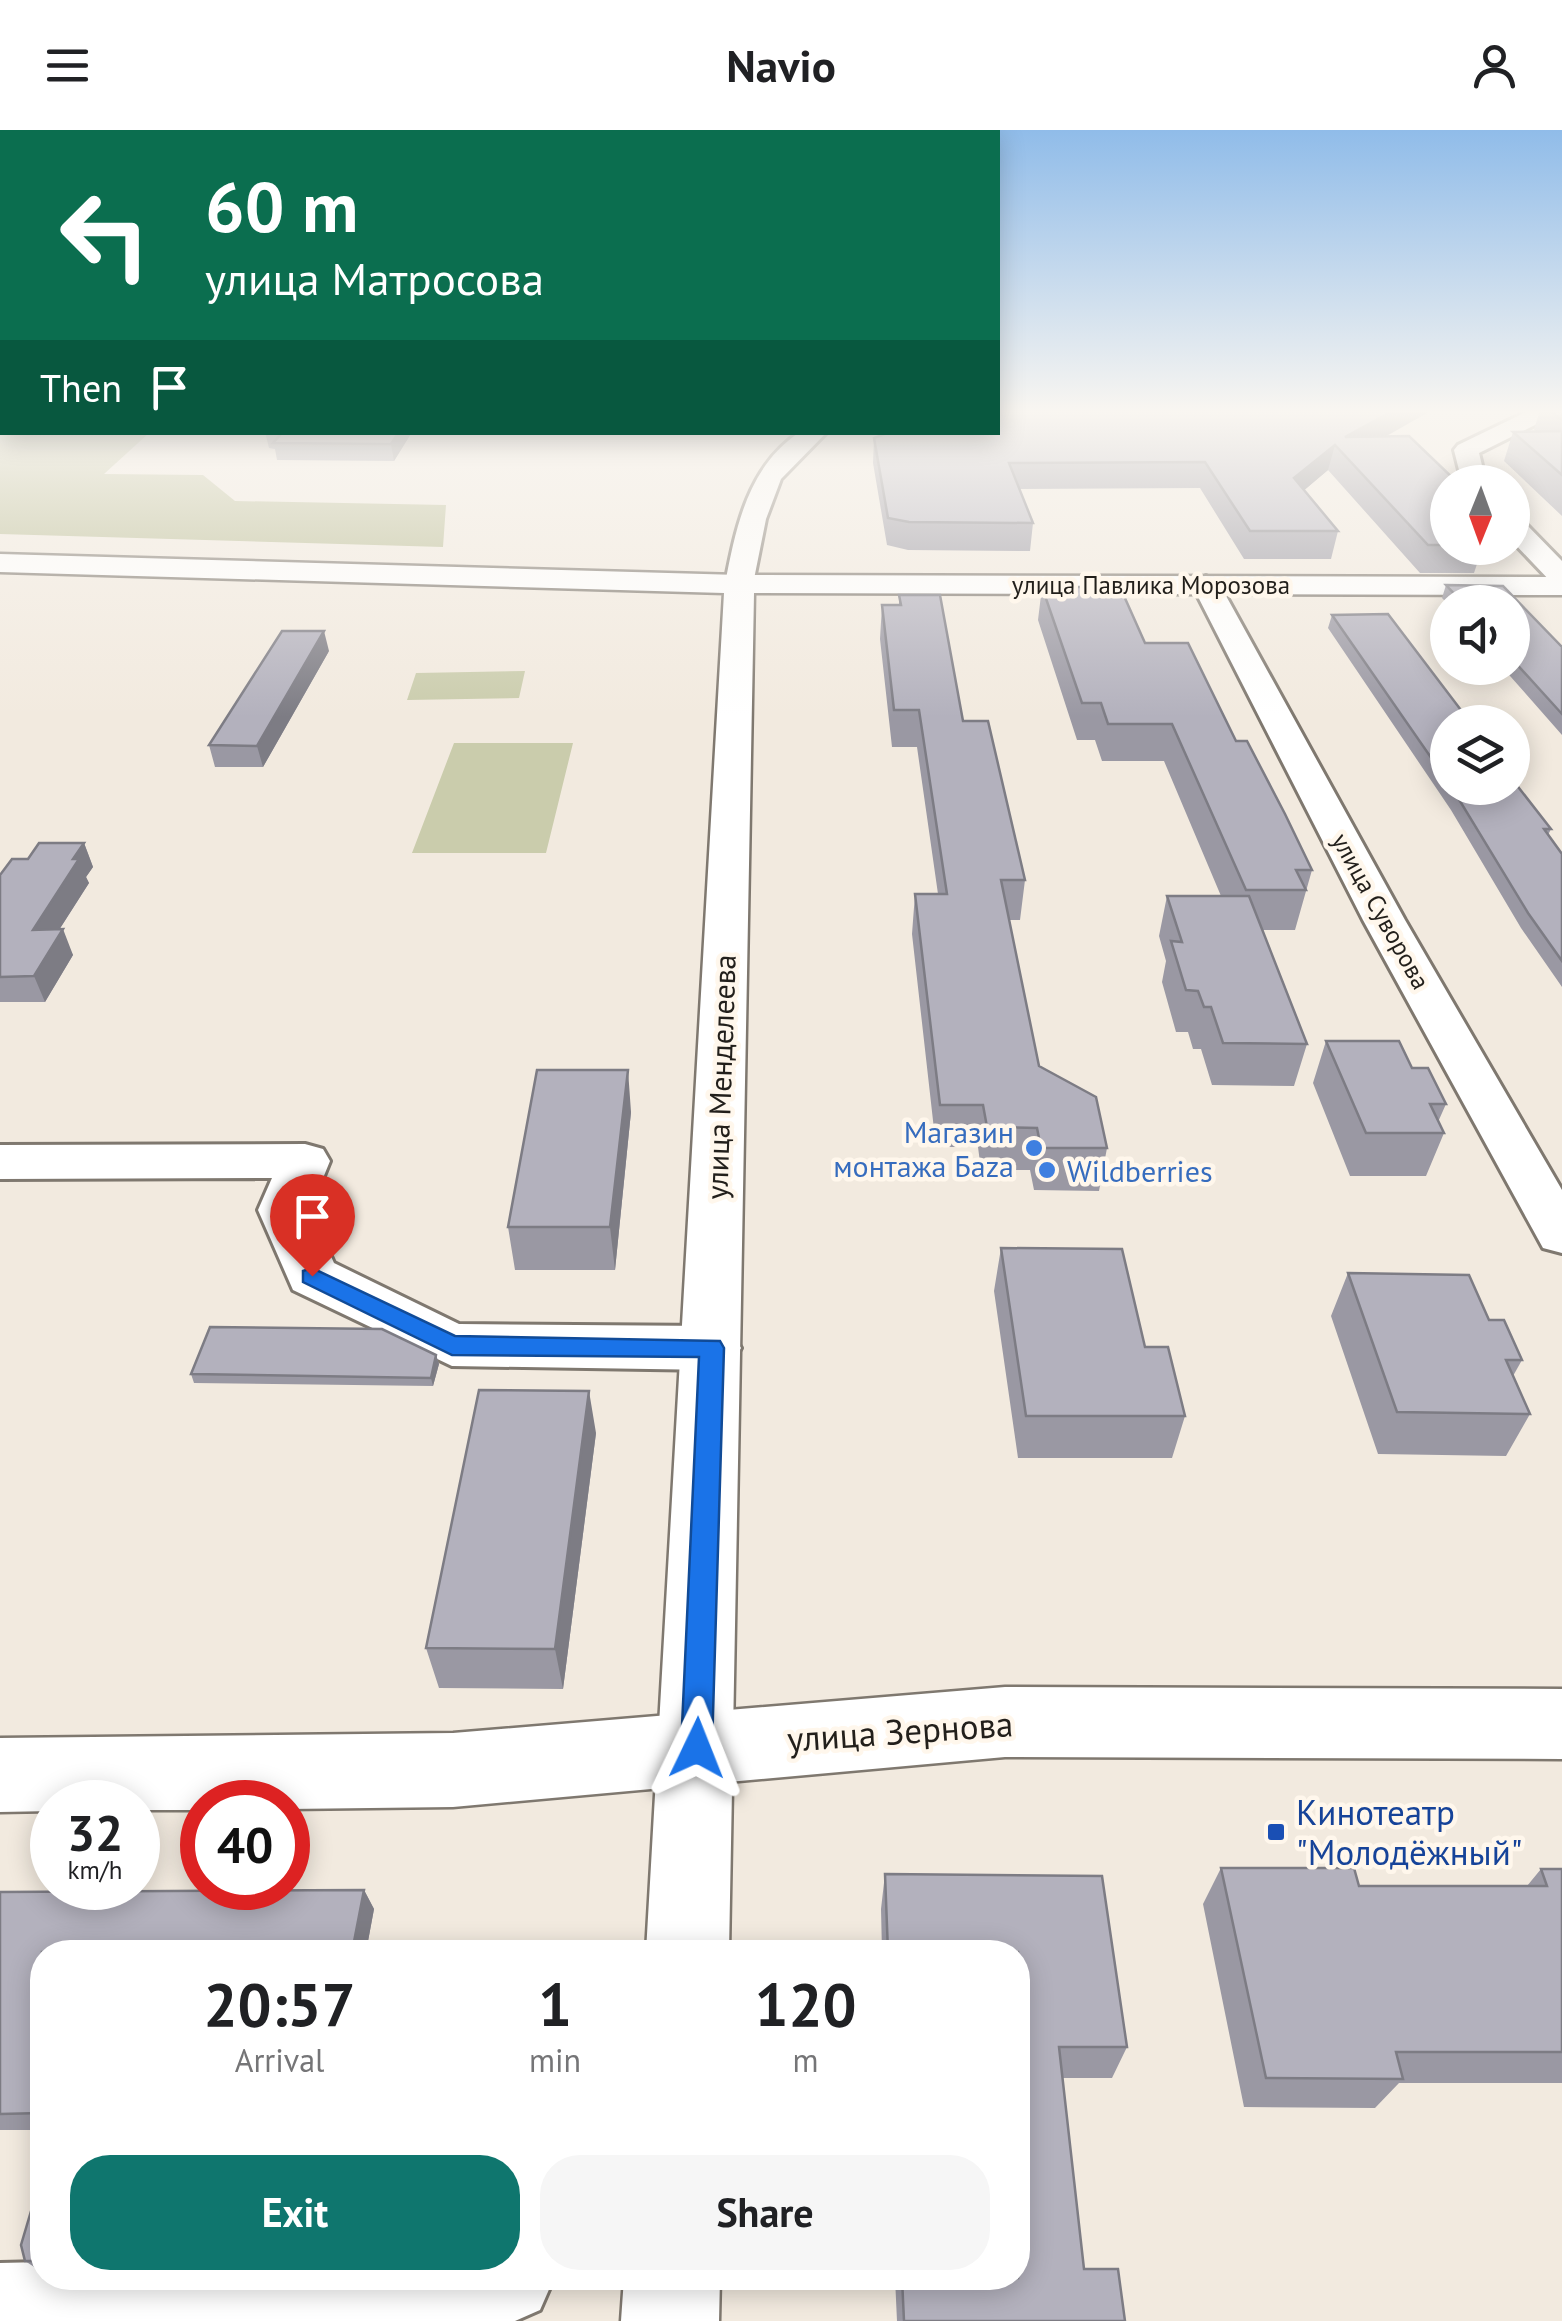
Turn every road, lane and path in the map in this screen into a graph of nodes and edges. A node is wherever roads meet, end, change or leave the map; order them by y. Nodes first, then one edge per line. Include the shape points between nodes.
1 (753, 512) edge
2 (1530, 543) edge
3 (0, 564) edge
4 (1562, 576) edge
5 (739, 584) junction
6 (1206, 584) junction
7 (1562, 586) edge
8 (0, 1162) edge
9 (1562, 1234) edge
10 (712, 1348) junction
11 (1562, 1724) edge
12 (697, 1748) junction
13 (0, 1775) edge
14 (689, 1940) edge
15 (421, 2290) edge
16 (671, 2290) edge
17 (0, 2309) edge
18 (670, 2321) edge

1 - 5 street, улица Менделеева
2 - 4 street
3 - 5 street, улица Павлика Морозова
5 - 6 street, улица Павлика Морозова
5 - 10 street, улица Менделеева
6 - 7 street, улица Павлика Морозова
6 - 9 street, улица Суворова via 1384,920
8 - 10 street via 304,1161 284,1210 312,1276 452,1346
10 - 12 street, улица Менделеева
11 - 12 street, улица Зернова via 1006,1722
12 - 13 street, улица Зернова via 452,1770
12 - 14 street, улица Менделеева
15 - 17 street via 312,2305
16 - 18 street

